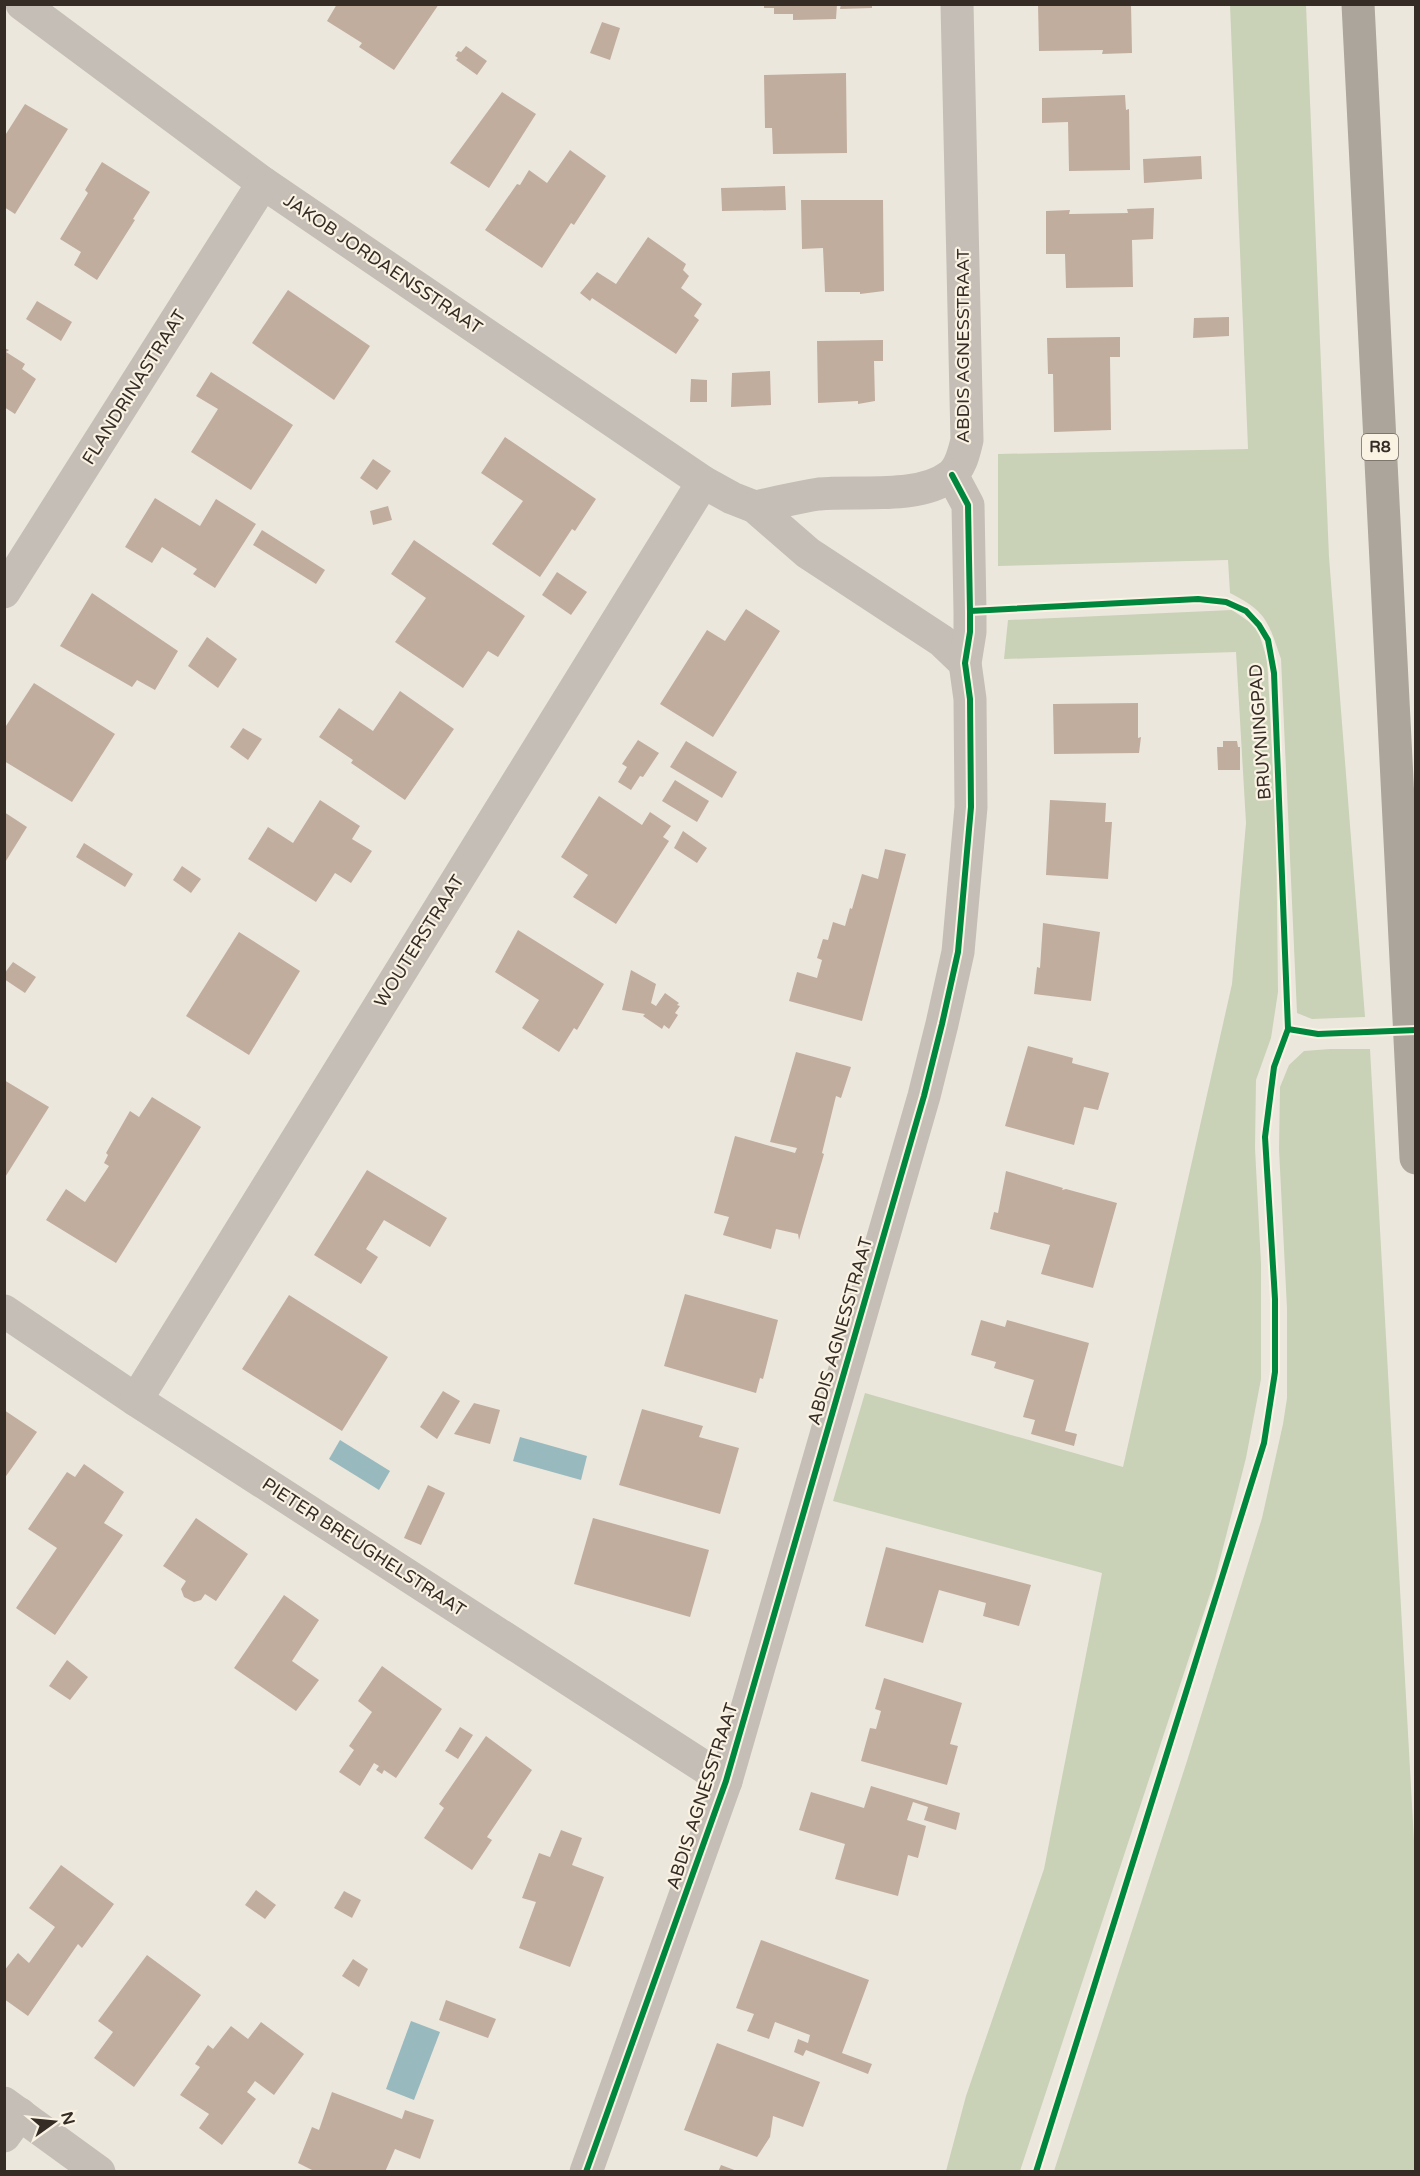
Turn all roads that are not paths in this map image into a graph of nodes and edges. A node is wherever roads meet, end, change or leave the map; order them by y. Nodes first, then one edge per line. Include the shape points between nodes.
1 (22, 4) edge
2 (957, 4) edge
3 (1358, 4) edge
4 (263, 183) junction
5 (952, 475) junction
6 (703, 482) junction
7 (756, 507) junction
8 (4, 592) edge
9 (965, 663) junction
10 (1416, 1158) edge
11 (4, 1311) edge
12 (135, 1400) junction
13 (726, 1780) junction
14 (10, 2118) edge
15 (99, 2172) edge
16 (586, 2172) edge

1 - 4 street, JAKOB JORDAENSSTRAAT
2 - 5 street, ABDIS AGNESSTRAAT via 967,440
3 - 10 highway, R8
4 - 6 street, JAKOB JORDAENSSTRAAT
4 - 8 street, FLANDRINASTRAAT
5 - 7 street via 934,486 917,490 819,494
5 - 9 street, ABDIS AGNESSTRAAT via 968,505 970,632
6 - 7 street, JAKOB JORDAENSSTRAAT
6 - 12 street, WOUTERSTRAAT
7 - 9 street, JAKOB JORDAENSSTRAAT via 808,553 942,640
9 - 13 street, ABDIS AGNESSTRAAT via 970,699 971,807 957,952 942,1024
11 - 12 street, PIETER BREUGHELSTRAAT
12 - 13 street, PIETER BREUGHELSTRAAT
13 - 16 street, ABDIS AGNESSTRAAT
14 - 15 street

